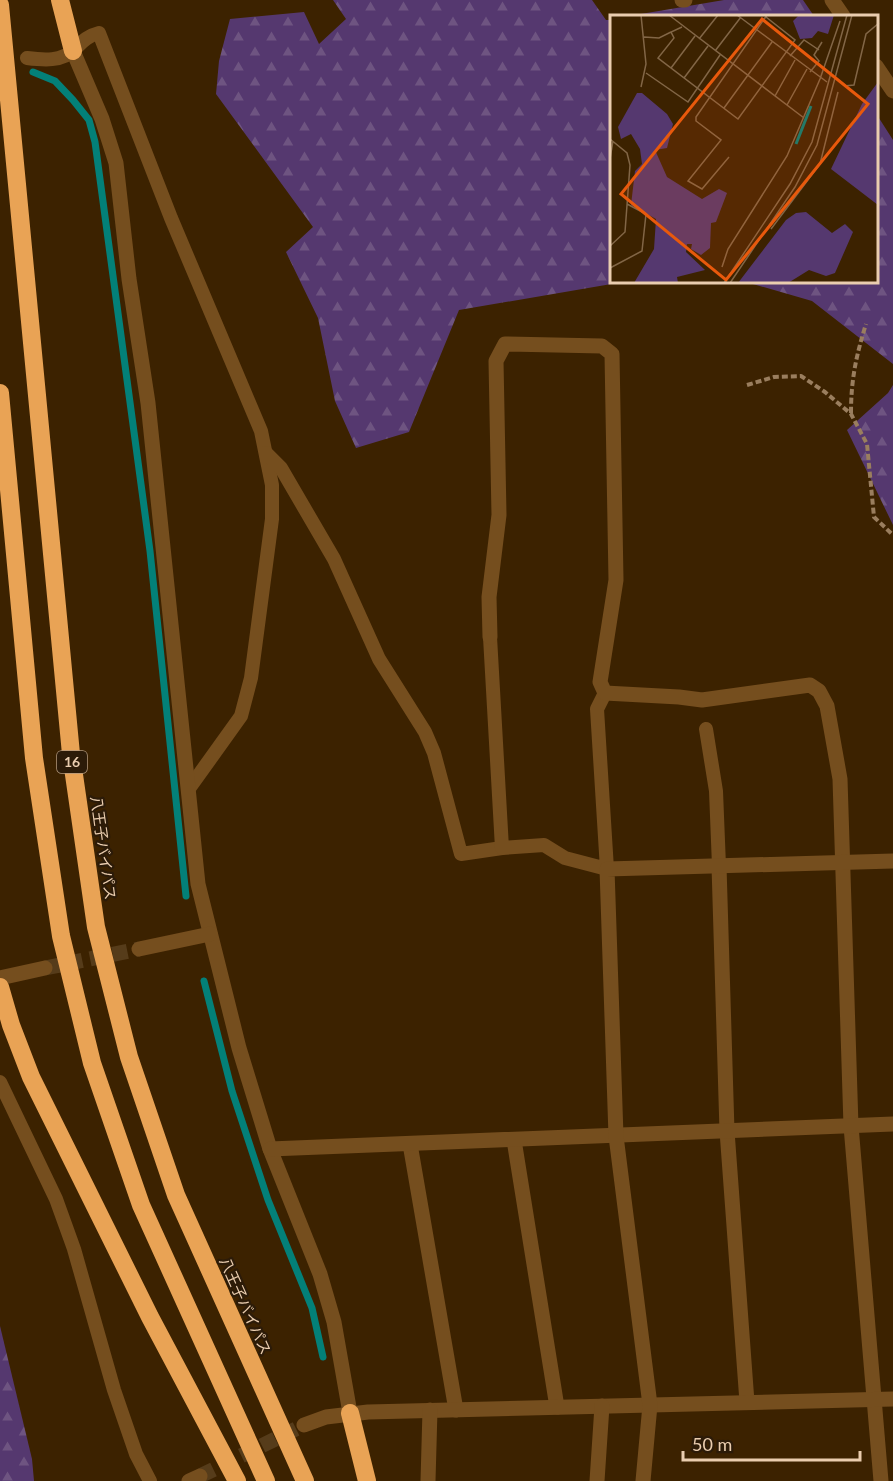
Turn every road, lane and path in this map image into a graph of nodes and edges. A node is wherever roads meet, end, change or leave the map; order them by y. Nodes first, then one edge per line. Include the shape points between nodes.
1 (60, 0) edge
2 (832, 0) edge
3 (0, 5) edge
4 (842, 15) edge
5 (73, 51) junction
6 (27, 58) dead end
7 (878, 69) edge
8 (893, 91) edge
9 (866, 324) dead end
10 (747, 385) dead end
11 (0, 393) edge
12 (850, 414) junction
13 (266, 453) junction
14 (893, 535) edge
15 (490, 637) joint
16 (605, 693) junction
17 (706, 729) dead end
18 (188, 790) junction
19 (502, 848) junction
20 (893, 861) edge
21 (843, 862) junction
22 (719, 866) junction
23 (607, 869) junction
24 (210, 934) junction
25 (139, 949) tunnel mouth
26 (45, 969) tunnel mouth
27 (0, 978) edge
28 (0, 987) edge
29 (0, 1082) edge
30 (893, 1124) edge
31 (851, 1126) junction
32 (727, 1131) junction
33 (616, 1136) junction
34 (514, 1140) junction
35 (410, 1144) junction
36 (270, 1149) junction
37 (874, 1399) junction
38 (893, 1399) edge
39 (747, 1402) junction
40 (650, 1404) junction
41 (602, 1406) junction
42 (557, 1407) junction
43 (430, 1410) junction
44 (456, 1410) junction
45 (350, 1413) junction
46 (304, 1425) tunnel mouth
47 (150, 1481) edge
48 (237, 1481) edge
49 (266, 1481) edge
50 (305, 1481) edge
51 (367, 1481) edge
52 (428, 1481) edge
53 (597, 1481) edge
54 (643, 1481) edge
55 (881, 1481) edge

1 - 5 highway
2 - 4 street
3 - 50 highway, 八王子バイパス / 16 via 71,754 96,927 129,1057 176,1195
5 - 6 lane via 45,61
5 - 13 lane via 89,36 99,33 171,218 261,431
5 - 18 street via 116,163 148,403
7 - 8 street
9 - 12 path via 855,357
10 - 12 path via 774,377 801,376
11 - 49 highway, 16 via 34,758 61,936 93,1063 141,1204
12 - 14 path via 867,444 874,518
13 - 18 lane via 272,485 272,519 251,678 241,716
13 - 19 lane via 281,468 334,559 379,660 425,732 461,854
15 - 16 street via 489,597 499,515 496,361 505,344 602,346 612,354 616,580 600,682
15 - 19 lane
16 - 21 street via 679,697 703,705 802,685 819,691 827,706 840,779
16 - 23 lane via 597,709
17 - 22 lane via 716,791
18 - 24 street via 198,884
19 - 23 lane via 544,845 565,858
20 - 21 street
21 - 22 street
21 - 31 street
22 - 23 street
22 - 32 street
23 - 33 street
24 - 25 street
24 - 36 street
26 - 27 street
28 - 48 highway via 31,1077 150,1317
29 - 47 lane via 56,1199 114,1390 136,1454
30 - 31 street
31 - 32 street
31 - 37 street
32 - 33 street
32 - 39 street
33 - 34 street
33 - 40 street
34 - 35 street
34 - 42 street
35 - 36 street
35 - 44 street
36 - 45 street via 320,1274 334,1322
37 - 38 street
37 - 39 street
37 - 55 street
39 - 40 street
40 - 41 street
40 - 54 street
41 - 42 street
41 - 53 street
42 - 44 street
43 - 44 street
43 - 45 street
43 - 52 street
45 - 46 street
45 - 51 highway

